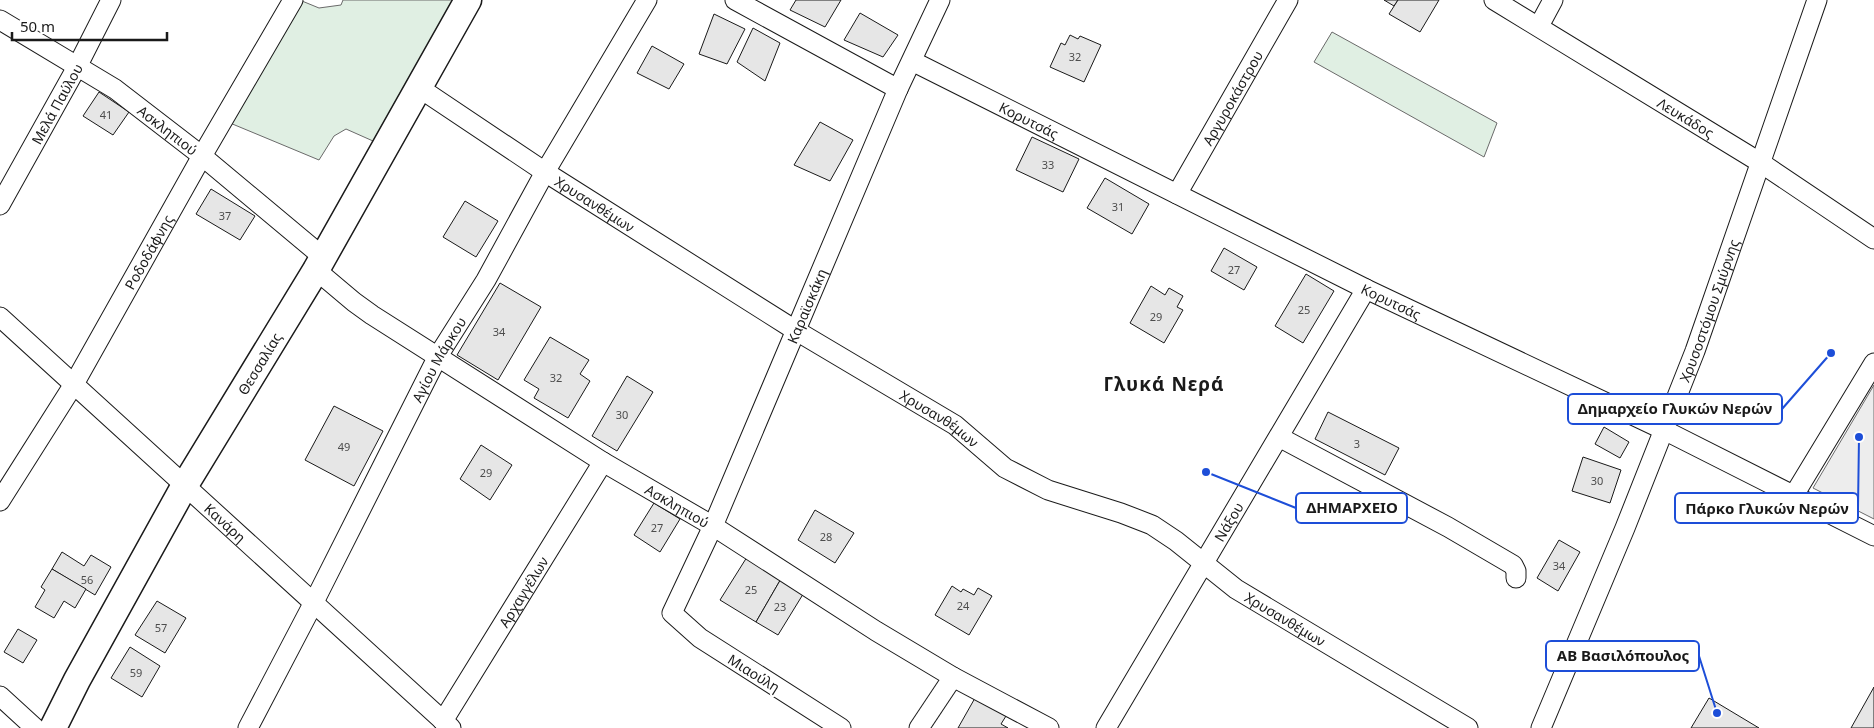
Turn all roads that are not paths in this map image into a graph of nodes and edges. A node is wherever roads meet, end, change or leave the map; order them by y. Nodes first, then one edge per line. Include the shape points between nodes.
1 (111, 0) edge
2 (293, 0) edge
3 (468, 0) edge
4 (647, 0) edge
5 (735, 0) edge
6 (940, 0) edge
7 (1288, 0) edge
8 (1494, 0) edge
9 (1553, 0) edge
10 (1817, 0) edge
11 (0, 20) edge
12 (1540, 26) junction
13 (912, 61) junction
14 (78, 65) junction
15 (418, 88) junction
16 (898, 88) junction
17 (202, 156) junction
18 (1761, 163) junction
19 (545, 172) junction
20 (1177, 194) junction
21 (0, 205) edge
22 (1874, 239) edge
23 (319, 264) junction
24 (1366, 289) junction
25 (0, 317) edge
26 (795, 330) junction
27 (438, 356) junction
28 (1874, 364) edge
29 (74, 384) junction
30 (1664, 430) junction
31 (1279, 437) junction
32 (603, 462) junction
33 (185, 485) junction
34 (1794, 495) junction
35 (0, 502) edge
36 (713, 526) junction
37 (1874, 536) edge
38 (1204, 564) junction
39 (1516, 578) dead end
40 (314, 602) junction
41 (672, 613) joint
42 (953, 677) junction
43 (0, 696) edge
44 (448, 725) edge
45 (35, 728) edge
46 (53, 728) edge
47 (248, 728) edge
48 (841, 728) edge
49 (919, 728) edge
50 (1049, 728) edge
51 (1106, 728) edge
52 (1468, 728) edge
53 (1541, 728) edge

1 - 14 street, Μελά Παύλου
2 - 17 street, Ροδοδάφνης
3 - 15 street, Θεσσαλίας
4 - 19 street, Αγίου Μάρκου
5 - 16 street
6 - 13 street, Καραϊσκάκη
7 - 20 street, Αργυροκάστρου
8 - 12 street, Λευκάδος
9 - 12 street
10 - 18 street, Χρυσοστόμου Σμύρνης
11 - 14 street, Ασκληπιού
12 - 18 street, Λευκάδος
13 - 16 street, Καραϊσκάκη
13 - 20 street, Κορυτσάς
14 - 17 street, Ασκληπιού via 115,89
14 - 21 street, Μελά Παύλου
15 - 19 street, Χρυσανθέμων
15 - 23 street, Θεσσαλίας
16 - 26 street, Καραϊσκάκη
17 - 23 street, Ασκληπιού
17 - 29 street, Ροδοδάφνης
18 - 22 street, Λευκάδος
18 - 30 street, Χρυσοστόμου Σμύρνης
19 - 26 street, Χρυσανθέμων
19 - 27 street, Αγίου Μάρκου via 486,280
20 - 24 street, Κορυτσάς
23 - 27 street, Ασκληπιού via 354,302
23 - 33 street, Θεσσαλίας
24 - 30 street, Κορυτσάς
24 - 31 street, Νάξου
25 - 29 street, Κανάρη
26 - 36 street, Καραϊσκάκη
26 - 38 street, Χρυσανθέμων via 955,425 1011,472 1048,490 1137,518 1176,541
27 - 32 street, Ασκληπιού
27 - 40 street, Αγίου Μάρκου
28 - 34 street
29 - 33 street, Κανάρη
29 - 35 street, Ροδοδάφνης
30 - 34 street, Κορυτσάς
30 - 53 street, Χρυσοστόμου Σμύρνης
31 - 38 street, Νάξου
31 - 39 street via 1513,565
32 - 36 street, Ασκληπιού
32 - 44 street, Αρχαγγέλων
33 - 40 street, Κανάρη
33 - 46 street, Θεσσαλίας
34 - 37 street, Κορυτσάς
36 - 41 street, Καραϊσκάκη
36 - 42 street, Ασκληπιού
38 - 51 street, Νάξου
38 - 52 street, Χρυσανθέμων via 1236,589
40 - 44 street, Κανάρη
40 - 47 street, Αγίου Μάρκου
41 - 48 street, Μιαούλη via 700,638
42 - 49 street
42 - 50 street, Ασκληπιού
43 - 45 street

